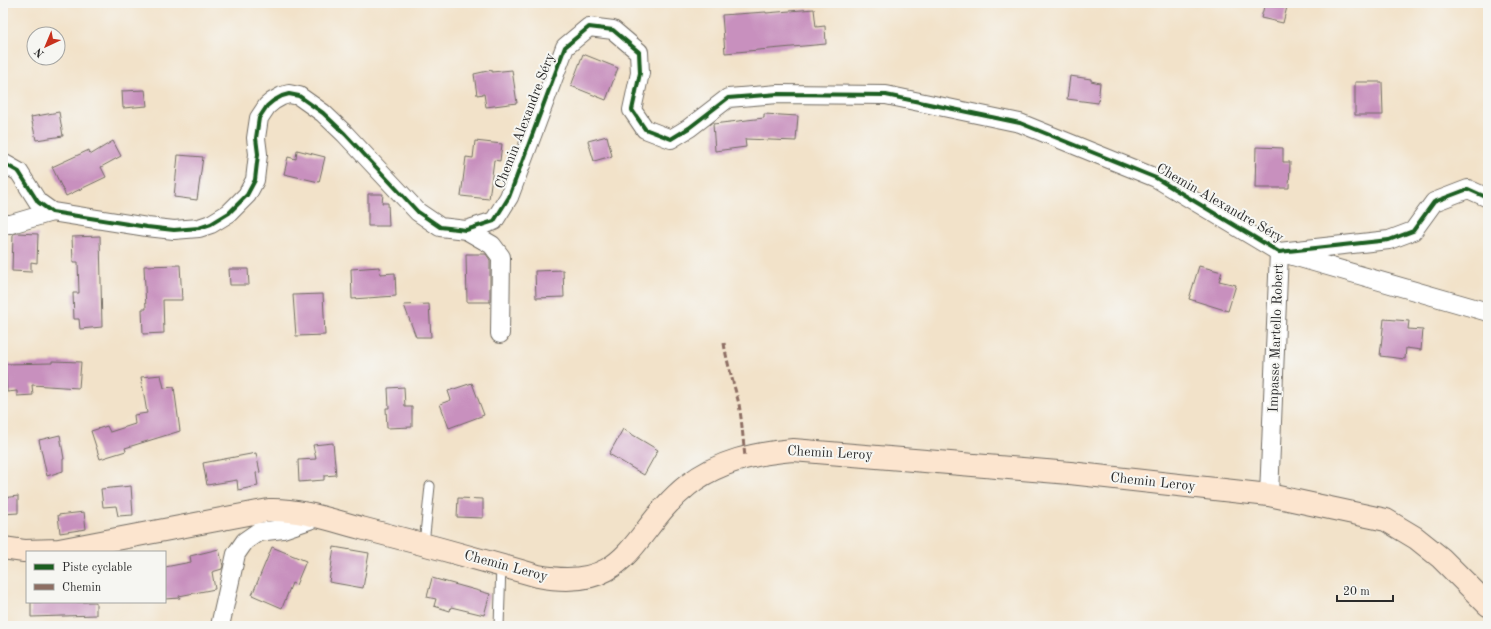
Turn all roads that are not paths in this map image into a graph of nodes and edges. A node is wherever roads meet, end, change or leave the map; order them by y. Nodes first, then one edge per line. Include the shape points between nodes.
1 (3, 163) edge
2 (1488, 198) edge
3 (52, 212) junction
4 (3, 224) edge
5 (466, 230) junction
6 (1279, 252) junction
7 (1488, 312) edge
8 (500, 334) dead end
9 (430, 486) dead end
10 (1270, 495) junction
11 (318, 517) junction
12 (424, 544) junction
13 (3, 548) edge
14 (501, 565) junction
15 (1488, 605) edge
16 (220, 626) edge
17 (499, 626) edge

1 - 3 street via 19,172 38,202
2 - 6 street, Chemin Alexandre Séry via 1468,189 1434,202 1413,231 1389,240
3 - 4 street
3 - 5 street, Chemin Alexandre Séry via 174,230 200,228 211,224 229,213 247,195 255,180 259,118 273,101 289,94 299,96 323,113 418,212 440,227
5 - 6 street, Chemin Alexandre Séry via 494,221 506,203 565,47 589,27 613,30 639,52 640,73 632,110 645,129 671,140 728,98 778,94 886,95 1020,123 1156,178
5 - 8 street, Chemin Alexandre Séry via 492,246 501,257
6 - 7 street, Impasse Martello Robert
6 - 10 street, Impasse Martello Robert
9 - 12 lane
10 - 14 street, Chemin Leroy via 1070,473 786,450 754,454 704,474 670,501 632,549 599,574 577,579 551,578
10 - 15 street, Chemin Leroy via 1386,520 1435,553
11 - 12 street, Chemin Leroy
11 - 13 street, Chemin Leroy via 293,511 269,510 59,550 24,551
11 - 16 street via 283,529 258,532 245,541 236,554
12 - 14 street, Chemin Leroy
14 - 17 lane

